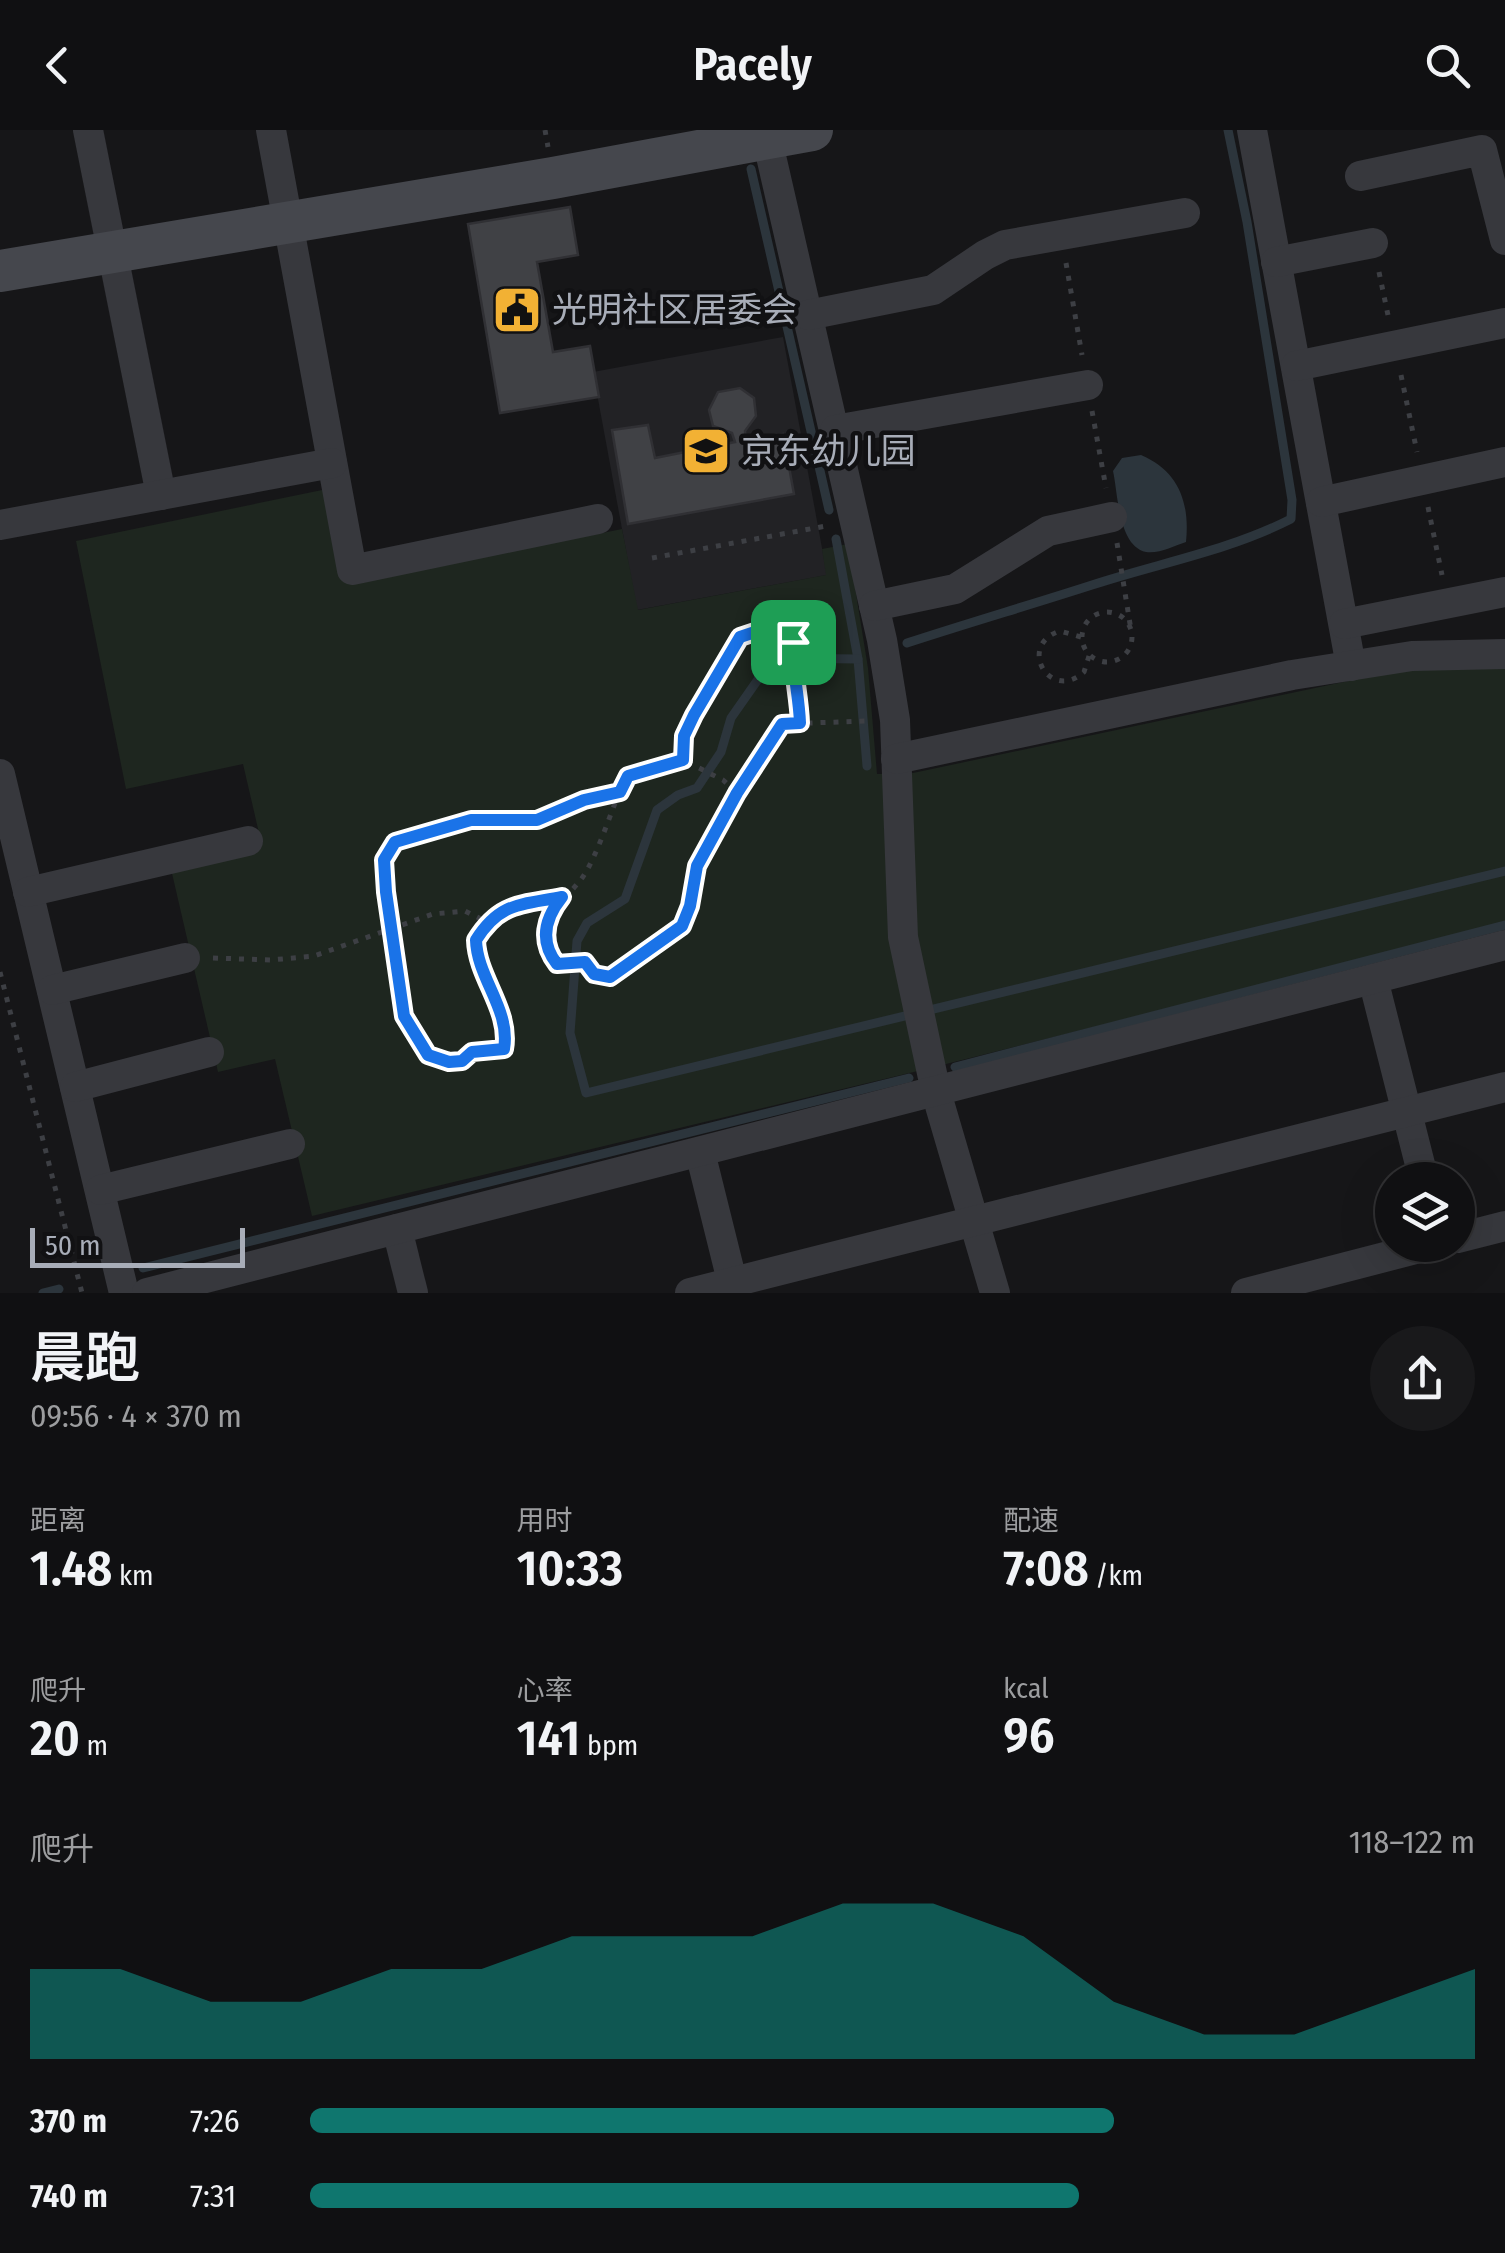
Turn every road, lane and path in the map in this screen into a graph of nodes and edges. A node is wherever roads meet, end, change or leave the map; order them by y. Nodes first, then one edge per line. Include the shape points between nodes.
1 (88, 130) edge
2 (272, 130) edge
3 (812, 130) edge
4 (1252, 130) edge
5 (766, 134) edge
6 (1360, 176) dead end
7 (1185, 213) dead end
8 (288, 222) junction
9 (1505, 240) edge
10 (1374, 243) joint
11 (112, 252) junction
12 (1276, 262) junction
13 (0, 271) edge
14 (808, 315) junction
15 (1505, 324) edge
16 (1394, 346) junction
17 (1296, 366) junction
18 (1088, 385) dead end
19 (834, 430) junction
20 (1505, 462) edge
21 (332, 463) junction
22 (1422, 480) junction
23 (160, 495) junction
24 (1321, 502) junction
25 (1112, 516) dead end
26 (598, 520) dead end
27 (855, 520) junction
28 (0, 525) edge
29 (652, 558) dead end
30 (1121, 566) dead end
31 (1505, 592) edge
32 (1448, 604) junction
33 (874, 606) junction
34 (1344, 624) junction
35 (1132, 630) junction
36 (1081, 637) junction
37 (1505, 654) edge
38 (1089, 656) junction
39 (1351, 666) junction
40 (851, 721) dead end
41 (800, 723) junction
42 (683, 760) junction
43 (896, 760) junction
44 (0, 774) edge
45 (620, 792) junction
46 (737, 793) junction
47 (248, 840) dead end
48 (28, 892) junction
49 (562, 897) junction
50 (487, 922) junction
51 (391, 929) junction
52 (1505, 945) edge
53 (185, 958) joint
54 (0, 972) edge
55 (1374, 979) junction
56 (52, 990) junction
57 (209, 1052) dead end
58 (75, 1087) junction
59 (1505, 1087) edge
60 (936, 1092) junction
61 (1406, 1112) junction
62 (290, 1144) dead end
63 (700, 1152) junction
64 (1419, 1162) edge
65 (100, 1190) junction
66 (974, 1220) junction
67 (1505, 1226) edge
68 (397, 1229) junction
69 (1475, 1234) edge
70 (1375, 1259) edge
71 (734, 1288) edge
72 (82, 1293) edge
73 (124, 1293) edge
74 (148, 1293) edge
75 (413, 1293) edge
76 (690, 1293) edge
77 (995, 1293) edge
78 (1246, 1293) edge

1 - 11 street
2 - 8 street
3 - 5 street
4 - 12 street
5 - 8 street
5 - 14 street
6 - 9 street via 1482,150
7 - 14 street via 1005,246 933,290
8 - 11 street
8 - 21 street
10 - 12 street
10 - 16 path
11 - 13 street
11 - 23 street
12 - 17 street
14 - 19 street
15 - 16 street
16 - 17 street
16 - 22 path
17 - 24 street
18 - 19 street
19 - 27 street
20 - 22 street
21 - 23 street
21 - 26 street via 352,570
22 - 24 street
22 - 32 path
23 - 28 street
24 - 34 street
25 - 33 street via 1048,531 956,588
27 - 29 path
27 - 33 street
30 - 35 path
31 - 32 street
32 - 34 street
33 - 43 street
34 - 39 street
35 - 36 path via 1106,612 1085,623
35 - 38 path via 1119,660
36 - 38 path
36 - 38 path via 1060,631 1046,638 1039,652 1042,668 1070,681 1084,672
37 - 39 street via 1412,656
39 - 43 street
40 - 41 path
41 - 42 path via 793,647 784,632 740,637 684,736
41 - 46 path via 782,724
42 - 45 path via 628,776
42 - 46 path
43 - 60 street via 903,937
44 - 48 street
45 - 49 path via 586,874
45 - 51 path via 537,820 471,820 395,842 384,860
46 - 49 path via 697,866 682,926 610,977 594,974 585,962 557,964 549,954 545,929
47 - 48 street
48 - 56 street
49 - 50 path via 504,909
50 - 51 path via 464,911
50 - 51 path via 476,954 507,1034 504,1049 449,1062 428,1055 404,1016
51 - 53 path via 314,956
52 - 55 street
53 - 56 street
54 - 72 path
55 - 60 street
55 - 61 street
56 - 58 street
57 - 58 street
58 - 65 street
59 - 61 street
60 - 63 street
60 - 66 street
61 - 64 street
61 - 66 street
62 - 65 street
63 - 68 street
63 - 71 street
65 - 73 street
66 - 71 street
66 - 77 street
67 - 69 street
68 - 74 street
68 - 75 street
70 - 78 street
71 - 76 street

